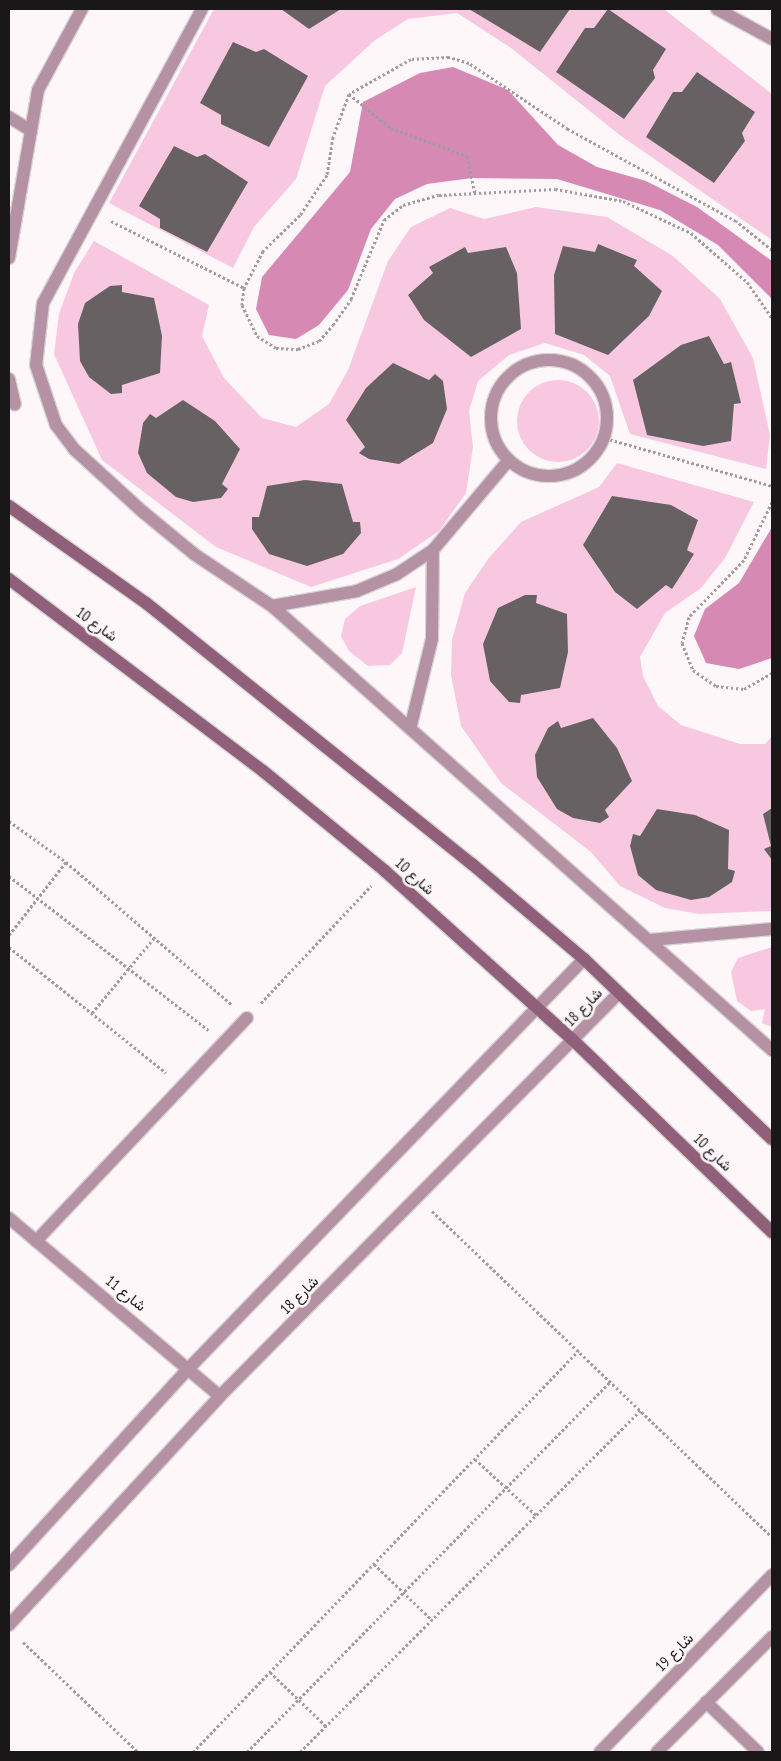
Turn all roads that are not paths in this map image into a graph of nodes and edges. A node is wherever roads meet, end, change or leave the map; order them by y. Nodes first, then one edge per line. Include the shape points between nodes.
1 (82, 9) edge
2 (202, 9) edge
3 (717, 9) edge
4 (772, 39) edge
5 (9, 118) edge
6 (31, 131) junction
7 (13, 204) edge
8 (9, 258) edge
9 (9, 379) edge
10 (16, 404) dead end
11 (508, 462) junction
12 (9, 506) edge
13 (433, 550) junction
14 (9, 579) edge
15 (272, 606) junction
16 (411, 724) junction
17 (772, 929) edge
18 (650, 940) junction
19 (584, 960) junction
20 (619, 994) junction
21 (539, 1009) junction
22 (247, 1018) road end
23 (573, 1040) junction
24 (772, 1050) edge
25 (772, 1139) edge
26 (9, 1218) edge
27 (772, 1232) edge
28 (36, 1241) junction
29 (190, 1367) junction
30 (220, 1396) junction
31 (9, 1565) edge
32 (772, 1575) edge
33 (12, 1630) edge
34 (772, 1637) edge
35 (706, 1702) junction
36 (600, 1752) edge
37 (657, 1752) edge
38 (758, 1752) edge

1 - 6 street via 38,90
2 - 15 street via 90,210 43,303 36,334 36,366 53,418 75,450 194,554
3 - 4 street
5 - 6 street
6 - 7 street
7 - 8 street
9 - 10 street
11 - 11 street via 528,474 551,477 574,472 593,458 605,438 607,413 600,389 583,370 560,360 534,361 512,372 496,392 491,408 494,441
11 - 13 street
12 - 19 street via 146,603 307,729
13 - 15 street via 397,574 357,591
13 - 16 street via 432,639
14 - 21 street, شارع 10 via 263,771 385,871
15 - 16 street
16 - 18 street
17 - 18 street
18 - 24 street
19 - 20 street
19 - 21 street, شارع 18
20 - 23 street, شارع 18
20 - 25 street
21 - 23 street, شارع 10
21 - 29 street, شارع 18
22 - 28 street via 180,1085
23 - 27 street, شارع 10
23 - 30 street, شارع 18 via 419,1199
26 - 28 street, شارع 11
28 - 29 street, شارع 11
29 - 30 street, شارع 11
29 - 31 street, شارع 18
30 - 33 street, شارع 18
32 - 36 street, شارع 19
34 - 35 street
35 - 37 street
35 - 38 street

